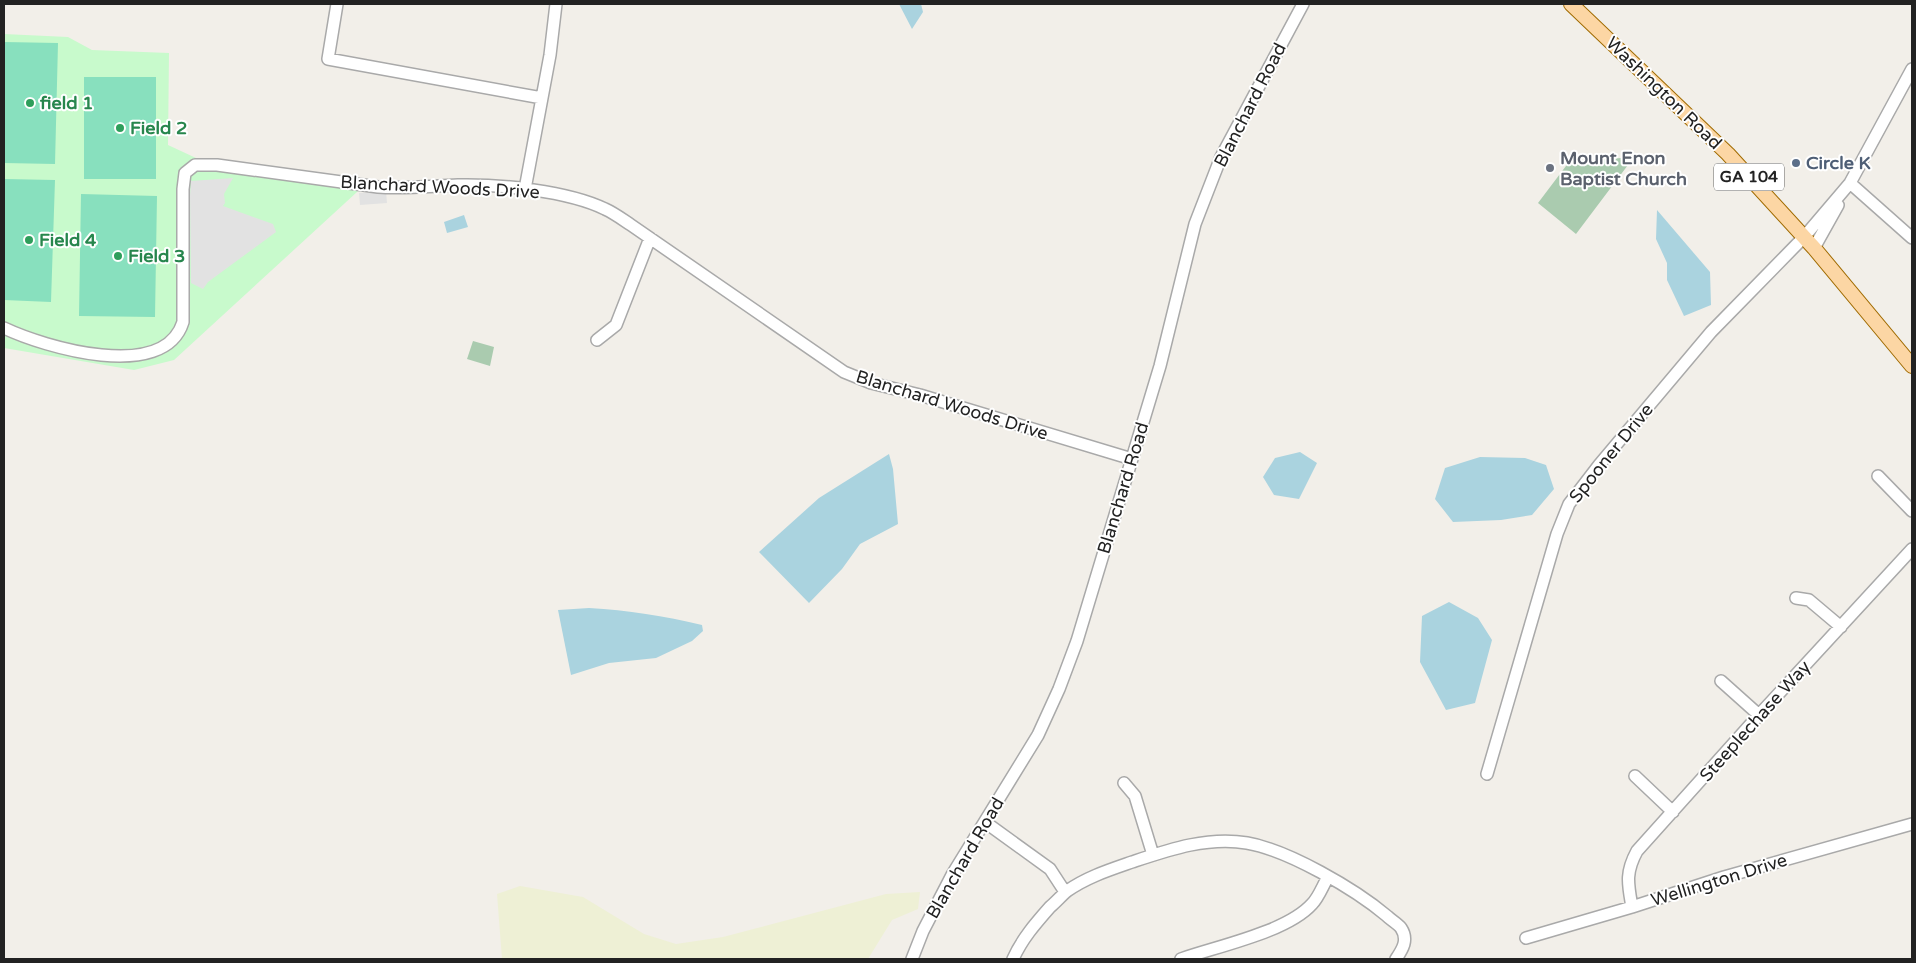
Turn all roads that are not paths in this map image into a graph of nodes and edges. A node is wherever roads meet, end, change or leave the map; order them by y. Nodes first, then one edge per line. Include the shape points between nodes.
1 (338, 4) edge
2 (556, 4) edge
3 (1304, 4) edge
4 (1571, 4) edge
5 (1912, 69) edge
6 (542, 98) junction
7 (1850, 183) junction
8 (525, 189) junction
9 (1804, 237) junction
10 (650, 238) junction
11 (1912, 238) edge
12 (1814, 248) junction
13 (4, 328) edge
14 (597, 340) dead end
15 (1912, 366) edge
16 (1132, 459) junction
17 (1878, 476) dead end
18 (1912, 511) edge
19 (1912, 549) edge
20 (1796, 598) dead end
21 (1841, 627) junction
22 (1721, 681) dead end
23 (1759, 715) junction
24 (1487, 774) dead end
25 (1635, 776) dead end
26 (1124, 783) dead end
27 (1672, 812) junction
28 (985, 822) junction
29 (1912, 824) edge
30 (1153, 855) junction
31 (1328, 877) junction
32 (1065, 892) junction
33 (1632, 907) junction
34 (1526, 938) dead end
35 (1195, 957) edge
36 (912, 959) edge
37 (1013, 959) edge
38 (1181, 959) edge
39 (1396, 959) edge

1 - 6 street via 328,59
2 - 6 street
3 - 16 street, Blanchard Road via 1221,157 1205,199
4 - 9 main road, Washington Road / GA 104 via 1728,154
5 - 7 street
6 - 8 street
7 - 9 street, Spooner Drive
7 - 11 street
7 - 12 street
8 - 10 street, Blanchard Woods Drive via 577,198 605,209
8 - 13 street, Blanchard Woods Drive via 460,185 378,187 217,165 194,165 184,174 183,188 183,322 177,336 169,343 132,355 102,356 47,345
9 - 12 main road, Washington Road / GA 104
9 - 24 street, Spooner Drive via 1711,332 1569,504 1557,534
10 - 14 street via 616,325
10 - 16 street, Blanchard Woods Drive via 844,372 871,383
12 - 15 main road, Washington Road / GA 104
16 - 28 street, Blanchard Road via 1060,689 1038,735
17 - 18 street
19 - 21 street, Steeplechase Way
20 - 21 street via 1810,600
21 - 23 street, Steeplechase Way
22 - 23 street
23 - 27 street, Steeplechase Way
25 - 27 street
26 - 30 street via 1135,796
27 - 33 street, Steeplechase Way via 1630,863 1627,879
28 - 32 street via 1050,869
28 - 36 street, Blanchard Road via 952,875
29 - 33 street, Wellington Drive via 1724,877
30 - 31 street via 1212,842 1246,843 1281,853
30 - 32 street via 1094,875
31 - 35 street via 1313,903 1294,919
31 - 39 street via 1367,901 1401,928 1404,946
32 - 37 street via 1026,936
33 - 34 street, Wellington Drive
35 - 38 street

